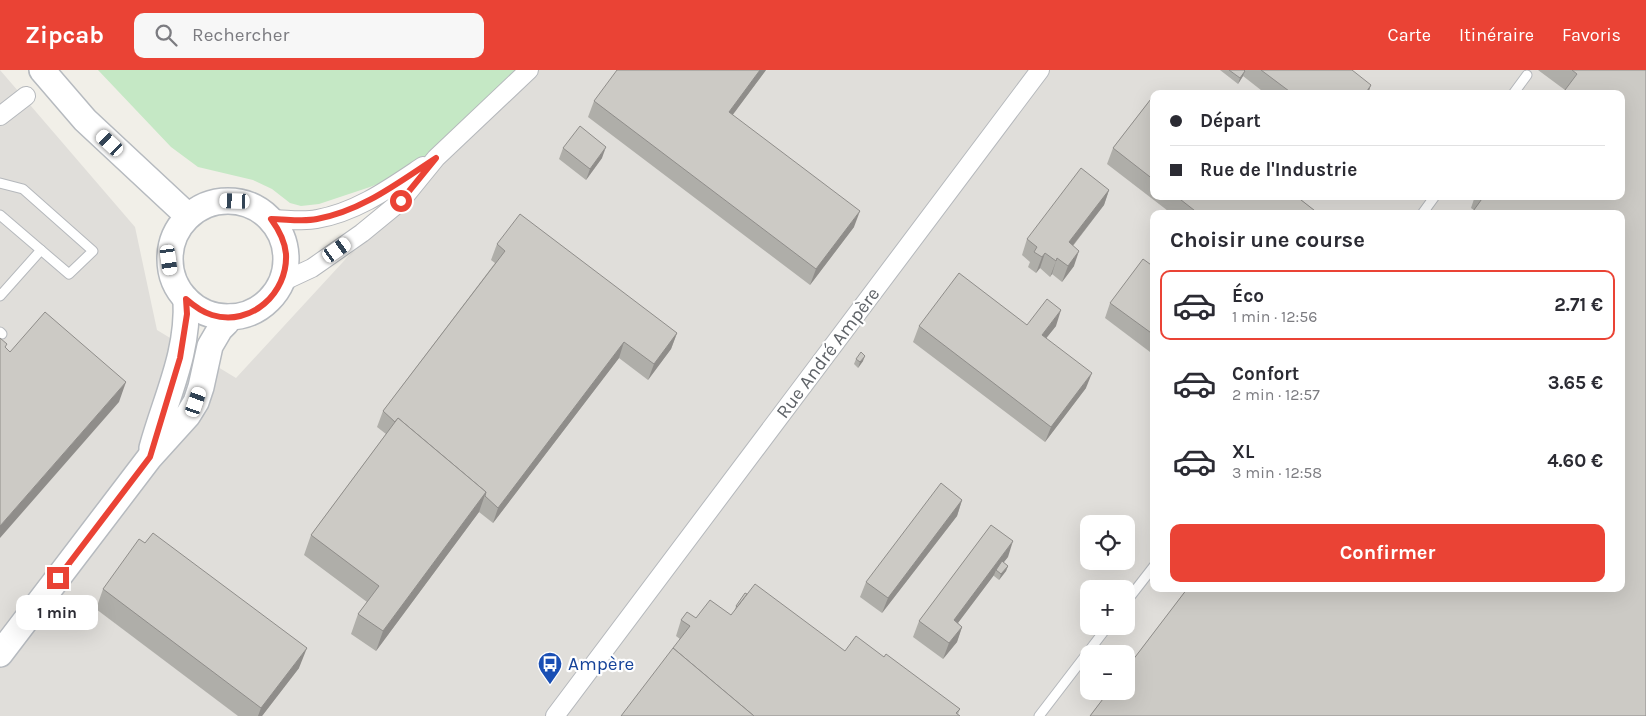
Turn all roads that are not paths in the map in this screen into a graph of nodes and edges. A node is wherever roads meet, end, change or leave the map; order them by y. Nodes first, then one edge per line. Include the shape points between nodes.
1 (42, 70) edge
2 (529, 70) edge
3 (1040, 70) edge
4 (1527, 75) dead end
5 (1516, 90) edge
6 (26, 96) dead end
7 (0, 116) edge
8 (436, 158) junction
9 (0, 183) edge
10 (0, 215) edge
11 (188, 216) junction
12 (271, 219) junction
13 (40, 250) junction
14 (282, 282) junction
15 (0, 296) edge
16 (186, 299) junction
17 (230, 317) junction
18 (150, 457) junction
19 (1150, 571) edge
20 (1135, 590) edge
21 (1101, 635) edge
22 (0, 654) edge
23 (555, 716) edge
24 (1039, 716) edge

1 - 11 street via 85,120
2 - 8 street
3 - 23 street, Rue André Ampère
4 - 5 lane
6 - 7 street
8 - 12 street via 370,200 334,215 315,220
8 - 14 street via 401,201 362,233 312,268
9 - 13 lane via 23,189 93,251 70,274
10 - 13 lane
11 - 12 street via 198,208 222,200 249,204
11 - 16 street via 173,238 169,260 171,274
12 - 14 street via 281,235 286,253
13 - 15 lane
14 - 17 street via 258,309
16 - 17 street via 199,310
16 - 18 street via 187,314 180,358
17 - 18 street via 210,346 196,402 188,416
18 - 22 street
19 - 20 lane
21 - 24 lane

